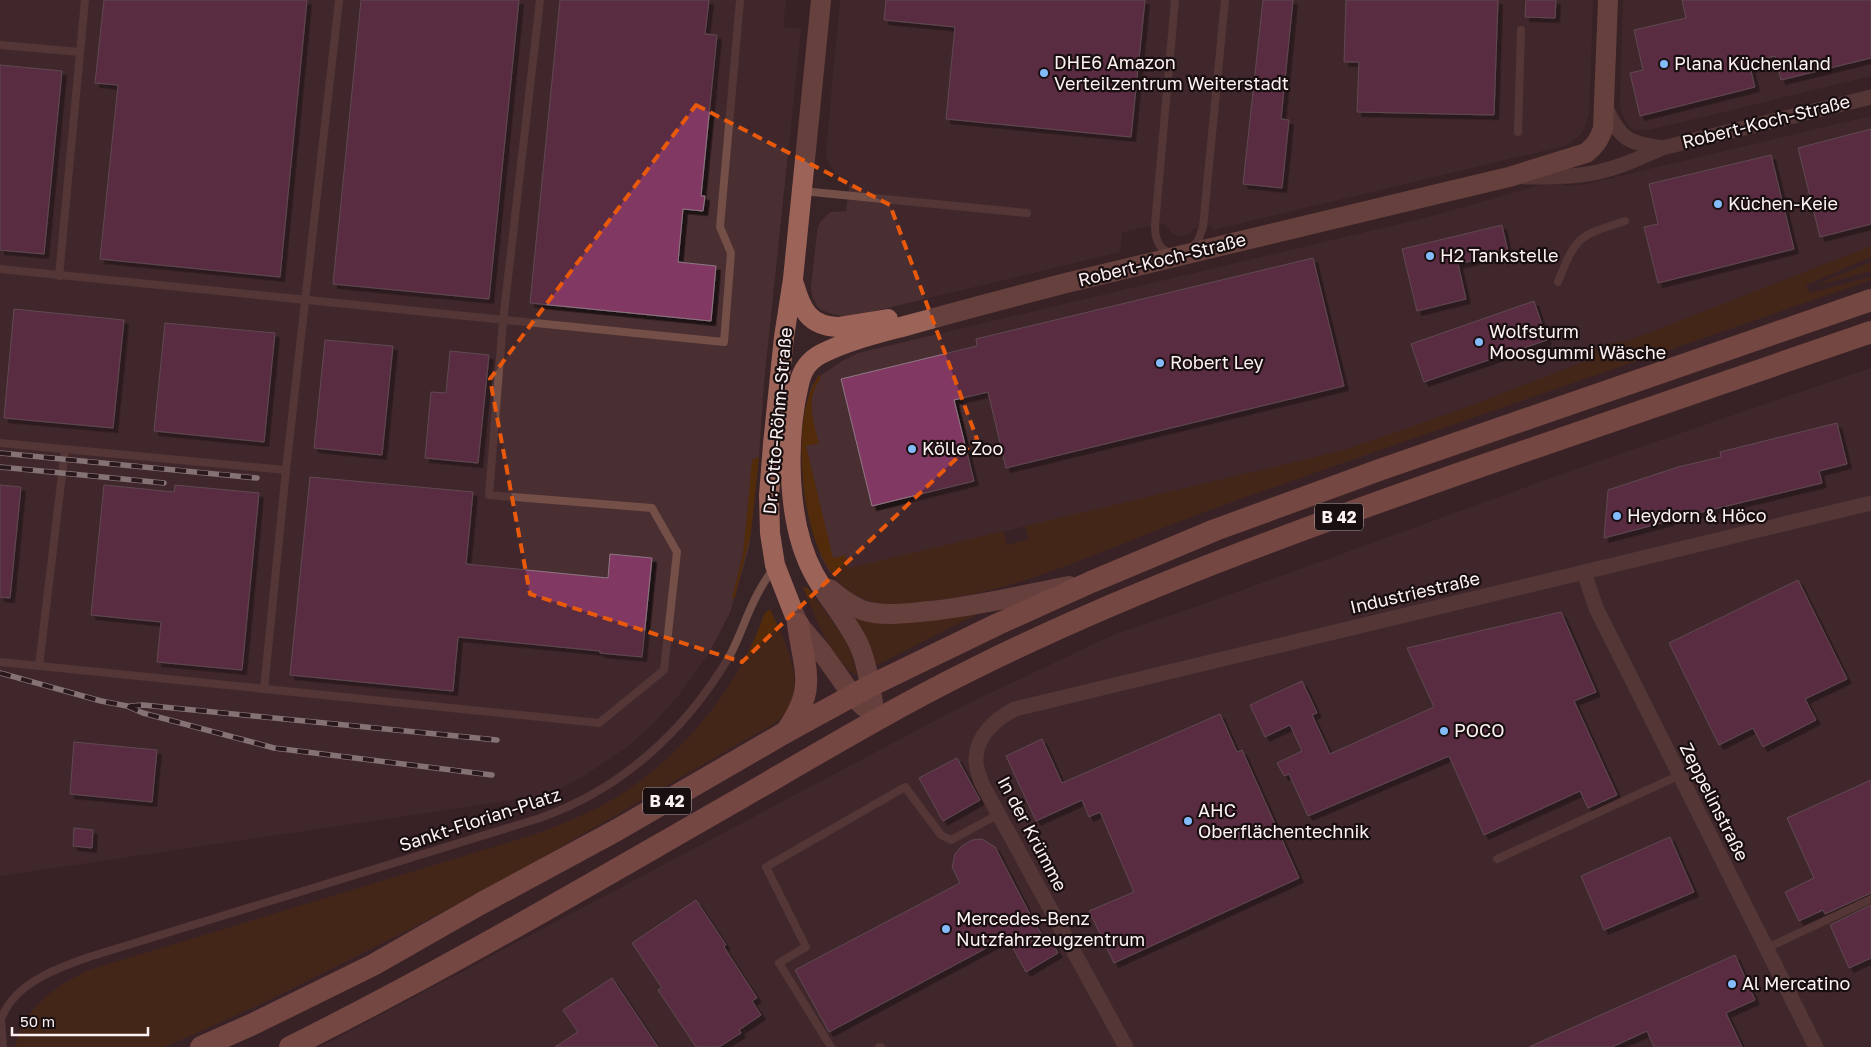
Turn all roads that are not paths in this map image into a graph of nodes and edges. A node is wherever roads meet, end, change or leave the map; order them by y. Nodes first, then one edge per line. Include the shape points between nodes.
1 (85, 0) edge
2 (338, 0) edge
3 (540, 0) edge
4 (740, 0) edge
5 (821, 0) edge
6 (1175, 0) edge
7 (1225, 0) edge
8 (1608, 0) edge
9 (1521, 30) dead end
10 (0, 45) edge
11 (80, 52) junction
12 (1871, 97) edge
13 (1605, 106) junction
14 (1518, 132) dead end
15 (1662, 148) junction
16 (1509, 177) junction
17 (802, 191) junction
18 (1027, 214) dead end
19 (1625, 221) dead end
20 (1181, 256) junction
21 (0, 269) edge
22 (59, 276) junction
23 (793, 279) junction
24 (1558, 282) dead end
25 (305, 300) junction
26 (1871, 300) edge
27 (983, 304) junction
28 (503, 321) junction
29 (1871, 332) edge
30 (818, 355) joint
31 (0, 443) edge
32 (65, 450) junction
33 (286, 470) junction
34 (1871, 503) edge
35 (775, 565) junction
36 (1584, 572) junction
37 (814, 574) junction
38 (1091, 582) junction
39 (798, 624) junction
40 (0, 662) edge
41 (39, 666) junction
42 (264, 689) junction
43 (861, 691) junction
44 (876, 720) junction
45 (786, 732) junction
46 (980, 741) joint
47 (1680, 775) junction
48 (999, 814) junction
49 (1497, 859) dead end
50 (1871, 899) edge
51 (1766, 948) junction
52 (1, 1019) edge
53 (3, 1047) edge
54 (201, 1047) edge
55 (290, 1047) edge
56 (831, 1047) edge
57 (1126, 1047) edge
58 (1816, 1047) edge

1 - 11 lane
2 - 25 lane
3 - 28 lane
4 - 28 lane via 720,227 731,253 724,342
5 - 17 main road, Dr.-Otto-Röhm-Straße
6 - 20 lane via 1155,225 1161,247 1166,252
7 - 20 lane via 1203,227 1198,241
8 - 13 main road
9 - 14 lane
10 - 11 lane
11 - 22 lane
12 - 15 street, Robert-Koch-Straße
13 - 15 street, Robert-Koch-Straße via 1623,137
13 - 16 main road, Robert-Koch-Straße via 1600,139 1595,147 1586,153
15 - 16 street, Robert-Koch-Straße via 1614,167 1581,175
16 - 20 main road, Robert-Koch-Straße
17 - 18 lane
17 - 23 main road, Dr.-Otto-Röhm-Straße
19 - 24 lane via 1582,236 1570,251
20 - 27 main road, Robert-Koch-Straße
21 - 22 lane
22 - 25 lane
23 - 27 main road via 798,300 808,315 816,322 830,326 848,326
23 - 35 main road, Dr.-Otto-Röhm-Straße via 770,477 770,533
25 - 28 lane
25 - 33 lane
26 - 38 main road, B 42 via 1382,469 1215,530
27 - 30 main road, Robert-Koch-Straße via 854,340
28 - 42 lane via 489,495 652,508 676,552 664,670 599,723
29 - 44 main road, B 42 via 1384,500 1194,571 1045,634
30 - 37 main road, Dr.-Otto-Röhm-Straße via 806,366 799,382 792,457 798,528
31 - 32 lane
32 - 33 lane
32 - 41 lane
33 - 42 lane
34 - 36 street, Industriestraße
35 - 39 main road, Dr.-Otto-Röhm-Straße
35 - 52 lane, Sankt-Florian-Platz via 754,600 730,655 691,712 657,748 596,793 540,818 54,970 27,986 11,1001
36 - 46 street, Industriestraße via 1015,708 995,720
36 - 47 street, Zeppelinstraße via 1596,608
37 - 38 main road via 848,603 885,614 965,607
37 - 43 main road, Dr.-Otto-Röhm-Straße via 859,646 865,662
38 - 43 main road, B 42
39 - 43 main road, Dr.-Otto-Röhm-Straße
39 - 45 main road via 807,678 806,693 799,714
40 - 41 lane
41 - 42 lane
43 - 44 main road, Dr.-Otto-Röhm-Straße
43 - 45 main road, B 42
44 - 55 main road, B 42 via 538,915 378,1004
45 - 54 main road, B 42 via 381,960
46 - 48 street, In der Krümme via 976,762 982,784
47 - 49 lane
47 - 51 street, Zeppelinstraße
48 - 56 lane via 951,840 941,835 905,787 766,867 806,947 779,963
48 - 57 street, In der Krümme
50 - 51 lane
51 - 58 street, Zeppelinstraße
52 - 53 lane

